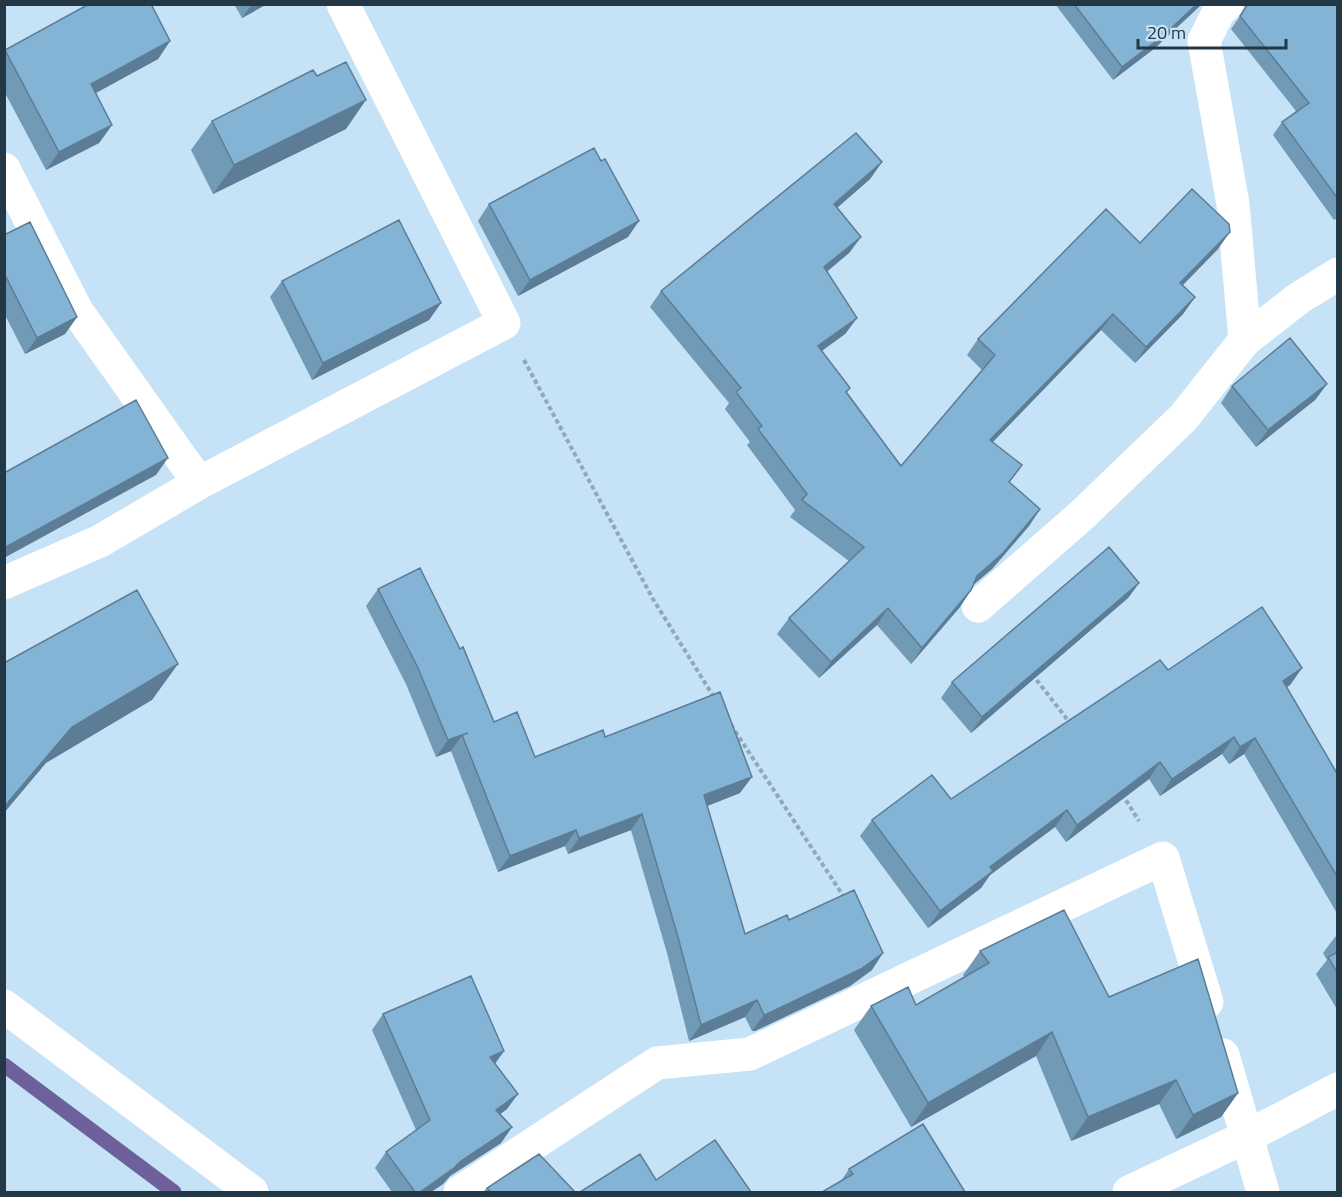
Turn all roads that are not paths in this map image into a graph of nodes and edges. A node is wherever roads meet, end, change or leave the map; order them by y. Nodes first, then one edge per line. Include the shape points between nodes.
1 (343, 4) edge
2 (1227, 4) edge
3 (4, 169) edge
4 (1338, 274) edge
5 (1245, 340) junction
6 (199, 483) junction
7 (4, 583) edge
8 (978, 606) dead end
9 (4, 1006) edge
10 (1338, 1089) edge
11 (1248, 1136) junction
12 (252, 1192) edge
13 (460, 1192) edge
14 (1129, 1192) edge
15 (1263, 1192) edge

1 - 6 street via 504,322
2 - 5 street via 1203,41 1233,204
3 - 6 street via 77,310
4 - 5 street
5 - 8 street via 1183,418 1082,515
6 - 7 street via 100,541
9 - 12 street
10 - 11 street
11 - 13 street via 1163,858 750,1054 657,1063
11 - 14 street
11 - 15 street

